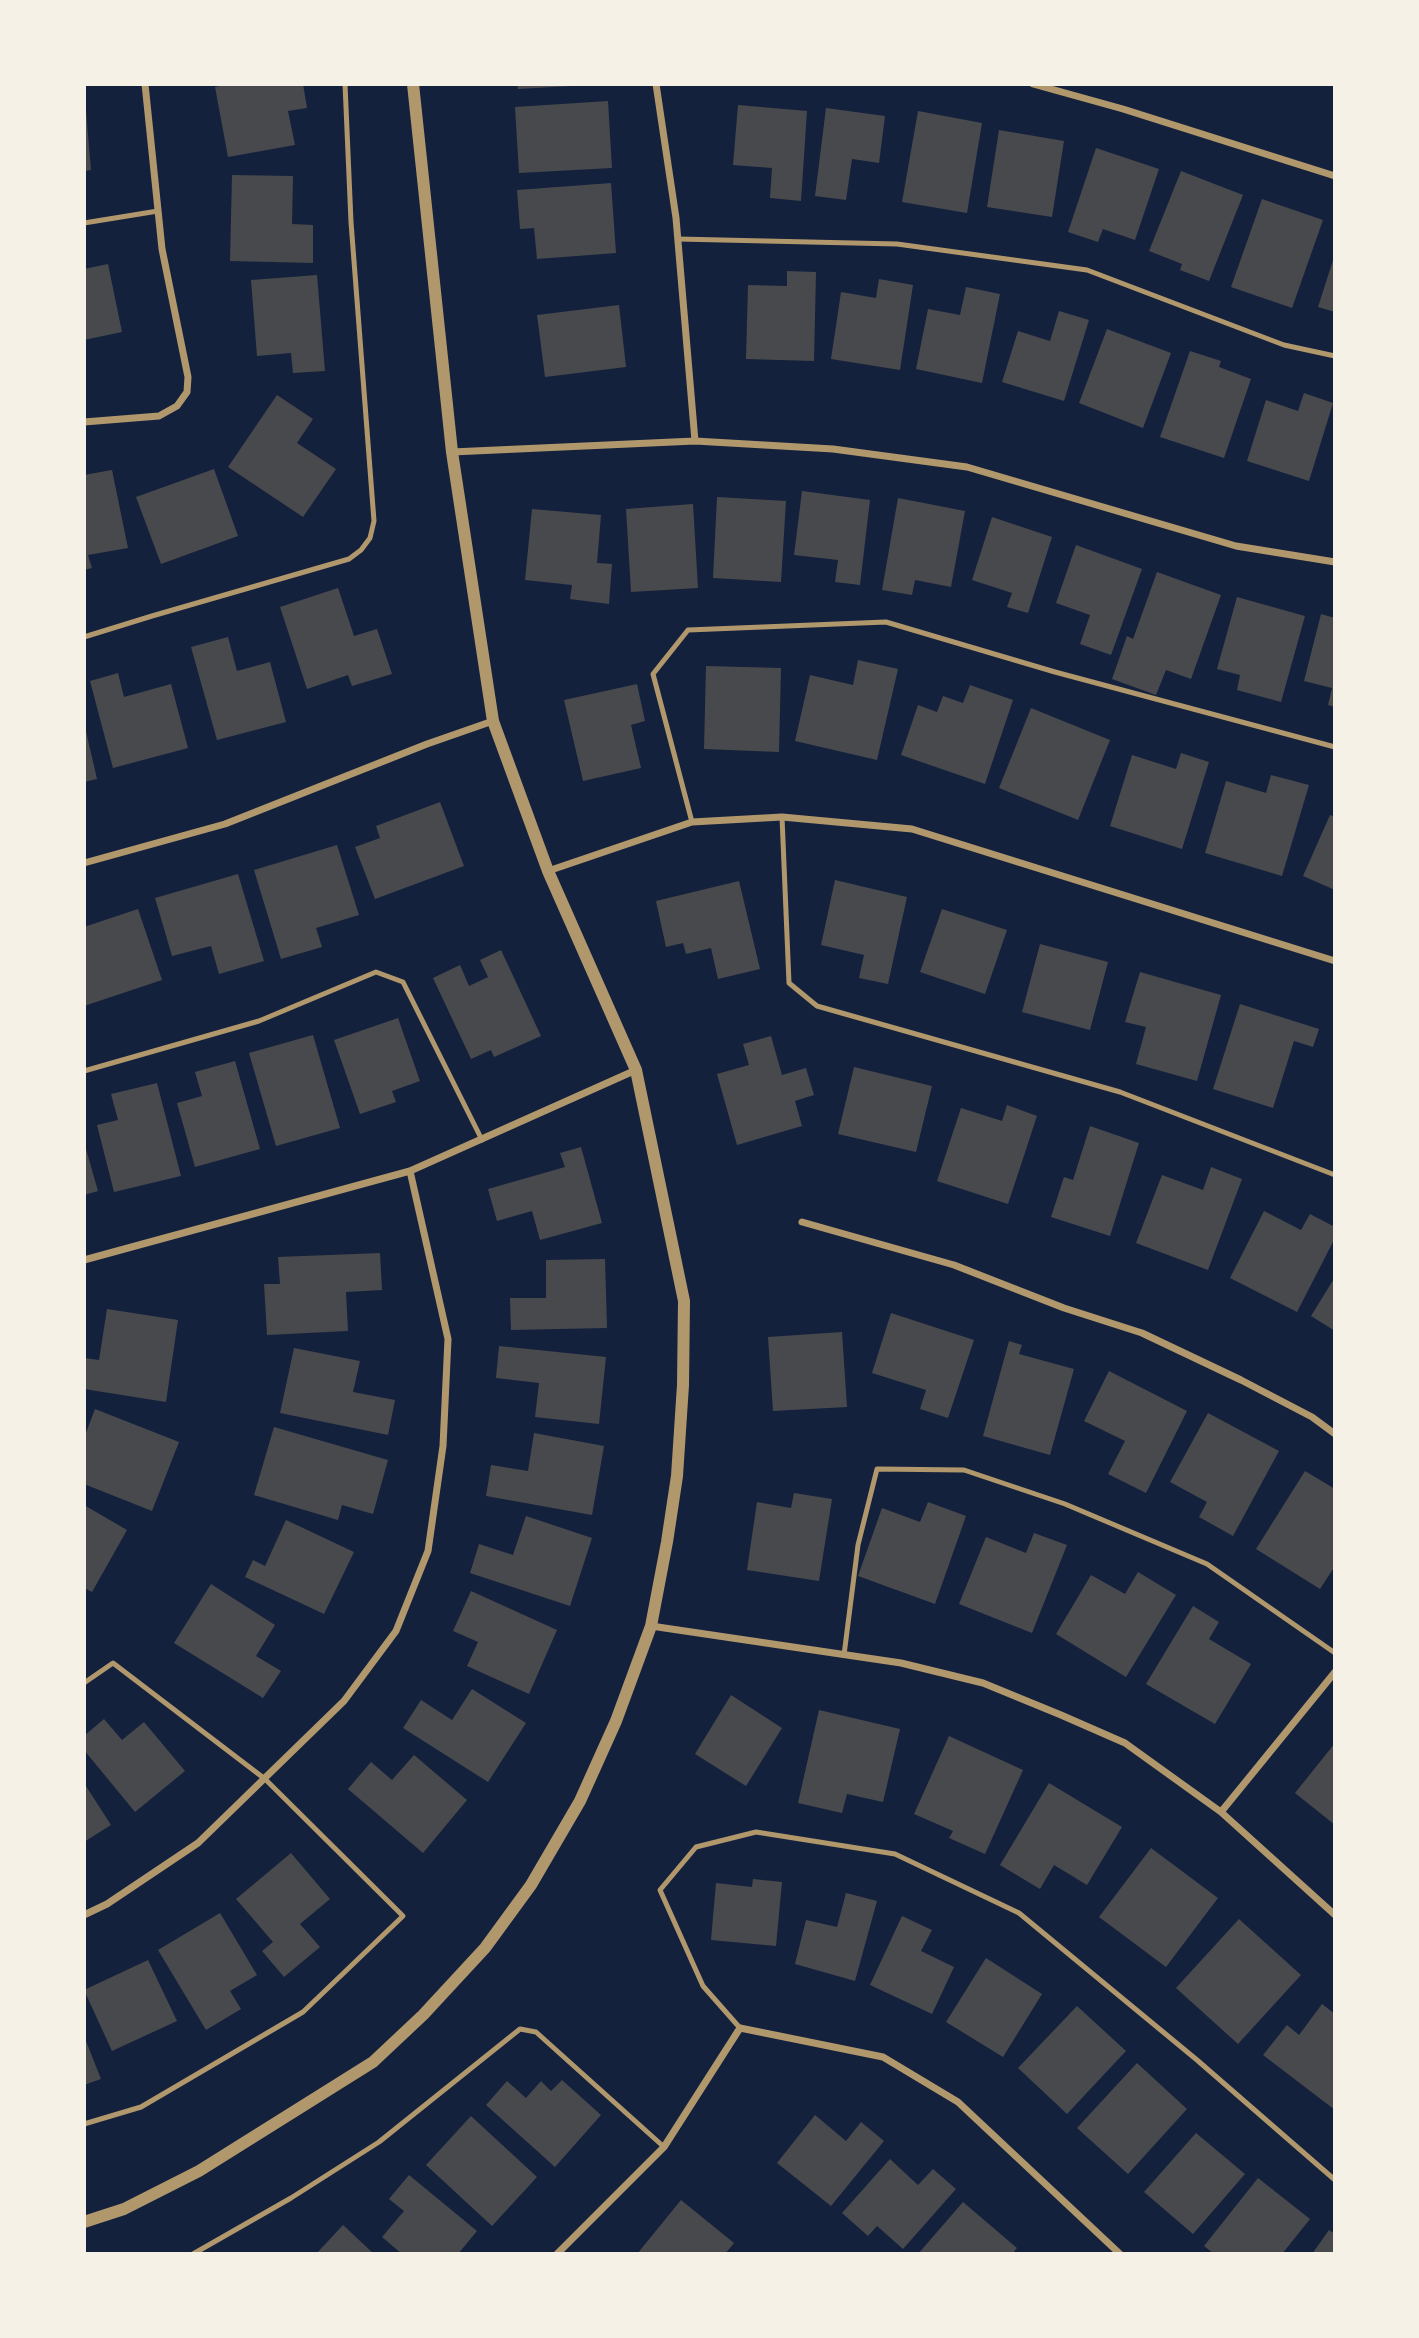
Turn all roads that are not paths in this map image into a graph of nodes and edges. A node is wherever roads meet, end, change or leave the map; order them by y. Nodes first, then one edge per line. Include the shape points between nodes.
1 (145, 84) edge
2 (345, 84) edge
3 (413, 84) edge
4 (656, 84) edge
5 (1033, 84) edge
6 (1335, 176) edge
7 (158, 211) junction
8 (84, 223) edge
9 (678, 239) junction
10 (1335, 356) edge
11 (84, 422) edge
12 (695, 441) junction
13 (452, 452) junction
14 (1335, 562) edge
15 (84, 638) edge
16 (493, 721) junction
17 (1335, 747) edge
18 (782, 817) junction
19 (692, 822) junction
20 (84, 863) edge
21 (548, 871) junction
22 (1335, 961) edge
23 (636, 1070) junction
24 (84, 1071) edge
25 (482, 1140) junction
26 (410, 1171) junction
27 (1335, 1175) edge
28 (802, 1222) dead end
29 (84, 1260) edge
30 (1335, 1434) edge
31 (651, 1626) junction
32 (1335, 1653) edge
33 (844, 1655) junction
34 (1335, 1672) edge
35 (84, 1683) edge
36 (265, 1779) junction
37 (1221, 1812) junction
38 (84, 1915) edge
39 (1335, 1915) edge
40 (740, 2028) junction
41 (84, 2124) edge
42 (664, 2147) junction
43 (1335, 2180) edge
44 (84, 2222) edge
45 (193, 2254) edge
46 (557, 2254) edge
47 (1120, 2254) edge

1 - 7 street
2 - 15 lane via 374,521 370,538 349,559
3 - 13 street
4 - 9 street
5 - 6 street via 1124,108
7 - 8 lane
7 - 11 street via 187,391 177,406 159,416
9 - 10 lane via 897,244 1087,270 1284,345
9 - 12 street
12 - 13 street
12 - 14 street via 833,449 967,467 1236,546
13 - 16 street
16 - 20 street via 225,824
16 - 21 street
17 - 19 lane via 1055,673 886,622 688,629 653,674
18 - 19 street
18 - 22 street via 912,829
18 - 27 lane via 789,984 817,1006 1120,1092
19 - 21 street
21 - 23 street
23 - 25 street
23 - 31 street via 684,1301 677,1476
24 - 25 lane via 259,1021 376,972 403,982
25 - 26 street
26 - 29 street
26 - 36 street via 448,1339 443,1446 428,1551 396,1631 344,1701
28 - 30 street via 954,1265 1142,1333 1312,1417
31 - 33 street
31 - 44 street via 580,1801 531,1885 485,1948 423,2015 373,2062 199,2171 124,2209
32 - 33 lane via 1207,1564 1065,1504 964,1470 877,1469 858,1545
33 - 37 street via 983,1683 1061,1715 1125,1744
34 - 37 street
35 - 36 lane via 113,1663
36 - 38 street via 198,1843
36 - 41 lane via 402,1916 303,2012 141,2107
37 - 39 street
40 - 42 street
40 - 43 lane via 703,1986 660,1890 696,1847 756,1832 895,1854 1019,1913
40 - 47 street via 883,2057 958,2102
42 - 45 lane via 536,2032 520,2029 379,2142
42 - 46 street

